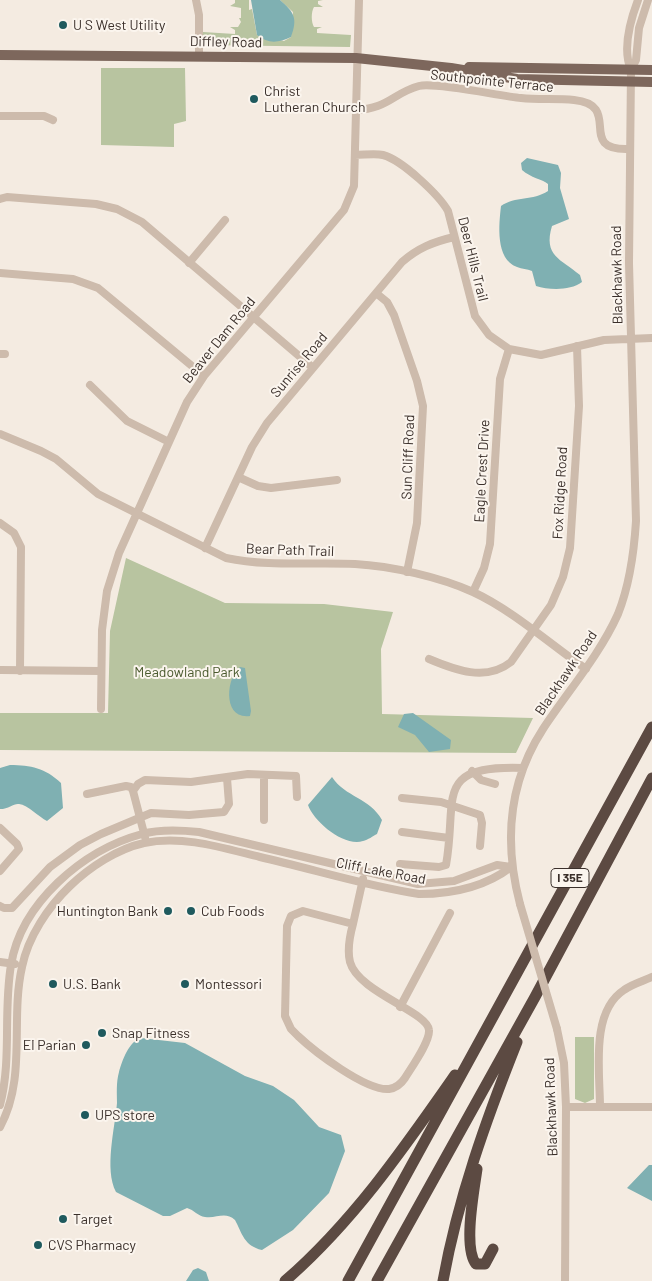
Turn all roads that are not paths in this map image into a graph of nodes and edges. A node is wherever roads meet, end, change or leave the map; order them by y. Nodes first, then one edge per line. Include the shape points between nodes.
1 (196, 0) edge
2 (359, 0) edge
3 (638, 0) edge
4 (648, 0) edge
5 (0, 56) edge
6 (199, 56) junction
7 (356, 58) junction
8 (451, 68) junction
9 (631, 70) junction
10 (652, 70) edge
11 (630, 82) junction
12 (652, 82) edge
13 (355, 110) junction
14 (0, 116) edge
15 (53, 120) dead end
16 (629, 149) junction
17 (356, 154) junction
18 (0, 199) edge
19 (226, 220) dead end
20 (454, 236) junction
21 (189, 263) junction
22 (0, 273) edge
23 (376, 293) junction
24 (253, 317) junction
25 (630, 338) junction
26 (652, 338) edge
27 (577, 346) junction
28 (509, 349) junction
29 (312, 368) junction
30 (204, 376) junction
31 (90, 385) dead end
32 (0, 434) edge
33 (169, 442) junction
34 (238, 477) junction
35 (337, 480) dead end
36 (136, 514) junction
37 (0, 523) edge
38 (205, 548) junction
39 (408, 572) junction
40 (473, 592) junction
41 (534, 632) junction
42 (429, 659) dead end
43 (586, 669) junction
44 (0, 670) edge
45 (20, 670) junction
46 (101, 671) junction
47 (101, 709) dead end
48 (652, 727) edge
49 (524, 768) junction
50 (472, 772) junction
51 (264, 775) junction
52 (227, 778) junction
53 (652, 778) edge
54 (495, 784) dead end
55 (133, 791) junction
56 (87, 794) dead end
57 (298, 797) dead end
58 (402, 798) dead end
59 (451, 805) junction
60 (141, 818) junction
61 (264, 820) dead end
62 (0, 828) edge
63 (402, 832) dead end
64 (144, 834) junction
65 (449, 838) junction
66 (146, 843) junction
67 (480, 846) dead end
68 (400, 864) dead end
69 (511, 867) junction
70 (0, 871) edge
71 (365, 872) junction
72 (363, 882) junction
73 (0, 906) edge
74 (450, 913) dead end
75 (353, 924) junction
76 (0, 962) edge
77 (11, 964) junction
78 (22, 966) junction
79 (652, 976) edge
80 (534, 997) junction
81 (400, 1007) junction
82 (488, 1029) junction
83 (0, 1106) edge
84 (566, 1107) junction
85 (600, 1107) junction
86 (652, 1107) edge
87 (0, 1126) edge
88 (483, 1126) junction
89 (493, 1249) dead end
90 (285, 1281) edge
91 (348, 1281) edge
92 (377, 1281) edge
93 (443, 1281) edge
94 (565, 1281) edge

1 - 6 street
2 - 7 street, Beaver Dam Road
3 - 9 street, Blackhawk Road via 628,40 627,59
4 - 9 street, Blackhawk Road
5 - 6 main road, Diffley Road
6 - 7 main road, Diffley Road
7 - 8 main road, Diffley Road
7 - 13 street, Beaver Dam Road
8 - 9 main road, Diffley Road
8 - 11 main road, Diffley Road via 517,78
9 - 10 main road, Diffley Road
9 - 11 street, Blackhawk Road
11 - 12 main road, Diffley Road
11 - 16 street, Blackhawk Road
13 - 16 street, Southpointe Terrace via 380,107 419,86 522,98 575,100 592,104 599,113 600,138 606,146 616,150
13 - 17 street, Beaver Dam Road
14 - 15 street via 44,116
16 - 25 street, Blackhawk Road
17 - 20 street, Deer Hills Trail via 384,155 400,163 442,201
17 - 24 street, Beaver Dam Road via 354,186 344,210
18 - 21 street via 96,204 117,209 142,222
19 - 21 street
20 - 23 street, Sunrise Road via 432,242 414,252
20 - 28 street, Deer Hills Trail via 475,316 488,335
21 - 24 street
22 - 30 street via 73,279 98,288
23 - 29 street, Sunrise Road
23 - 39 street, Sun Cliff Road via 387,302 394,315 423,406 418,523
24 - 29 street
24 - 30 street, Beaver Dam Road
25 - 26 street, Deer Hills Trail
25 - 27 street, Deer Hills Trail
25 - 43 street, Blackhawk Road via 636,521 634,554 618,614
27 - 28 street, Deer Hills Trail via 541,355
27 - 41 street, Fox Ridge Road via 579,406 570,548 554,598
28 - 40 street, Eagle Crest Drive via 500,379 490,544
29 - 34 street, Sunrise Road via 267,424
30 - 33 street, Beaver Dam Road via 187,402
31 - 33 street via 127,421
32 - 36 street, Bear Path Trail via 56,459 85,486
33 - 36 street, Beaver Dam Road
34 - 35 street via 271,488
34 - 38 street, Sunrise Road
36 - 38 street, Bear Path Trail
36 - 46 street, Beaver Dam Road via 107,591
37 - 45 street via 14,534 20,547
38 - 39 street, Bear Path Trail via 226,558 247,562 357,564
39 - 40 street, Bear Path Trail
40 - 41 street, Bear Path Trail via 496,604
41 - 42 street, Fox Ridge Road via 511,662 495,672 460,672
41 - 43 street, Bear Path Trail
43 - 49 street, Blackhawk Road via 542,730
44 - 45 street
45 - 46 street
46 - 47 street, Beaver Dam Road
48 - 82 highway, I 35E
49 - 50 street via 491,768
49 - 69 street, Blackhawk Road via 512,816
50 - 54 street via 481,780
50 - 59 street via 454,790
51 - 52 street via 233,775
51 - 57 street via 296,776
51 - 61 street
52 - 55 street via 192,782 145,780
52 - 60 street via 229,804 224,812 156,813
53 - 80 highway, I 35E
55 - 56 street via 126,786
55 - 60 street
58 - 59 street
59 - 65 street
59 - 67 street via 480,815
60 - 64 street
60 - 73 street via 80,845 50,866 12,908
62 - 70 street via 19,849
63 - 65 street
64 - 66 street
64 - 71 street, Cliff Lake Road via 199,832
64 - 77 street, Cliff Lake Road via 99,852 65,876 23,929
65 - 68 street via 446,865 443,867
66 - 72 street, Cliff Lake Road via 193,842
66 - 78 street, Cliff Lake Road via 113,855 59,896 35,933
69 - 71 street, Cliff Lake Road via 497,865 454,881 435,884
69 - 72 street, Cliff Lake Road via 501,875 440,894 410,893
69 - 84 street, Blackhawk Road, bridge via 557,1029 564,1063
71 - 72 street
72 - 75 street
74 - 81 street
75 - 81 street via 349,955 354,971
75 - 81 street via 303,911 289,919 284,1006 291,1029 359,1080 391,1089 401,1084 429,1033 424,1020
76 - 77 street
77 - 78 street
77 - 83 street, Cliff Lake Road via 6,1076
78 - 87 street, Cliff Lake Road via 16,1070 12,1097
79 - 85 street via 624,990 606,1010 600,1030
80 - 88 highway
80 - 92 highway, I 35E
82 - 90 highway via 392,1165 342,1225
82 - 91 highway, I 35E
84 - 85 street
84 - 94 street, Blackhawk Road
85 - 86 street
88 - 89 highway via 470,1257 476,1264 484,1264
88 - 93 highway

